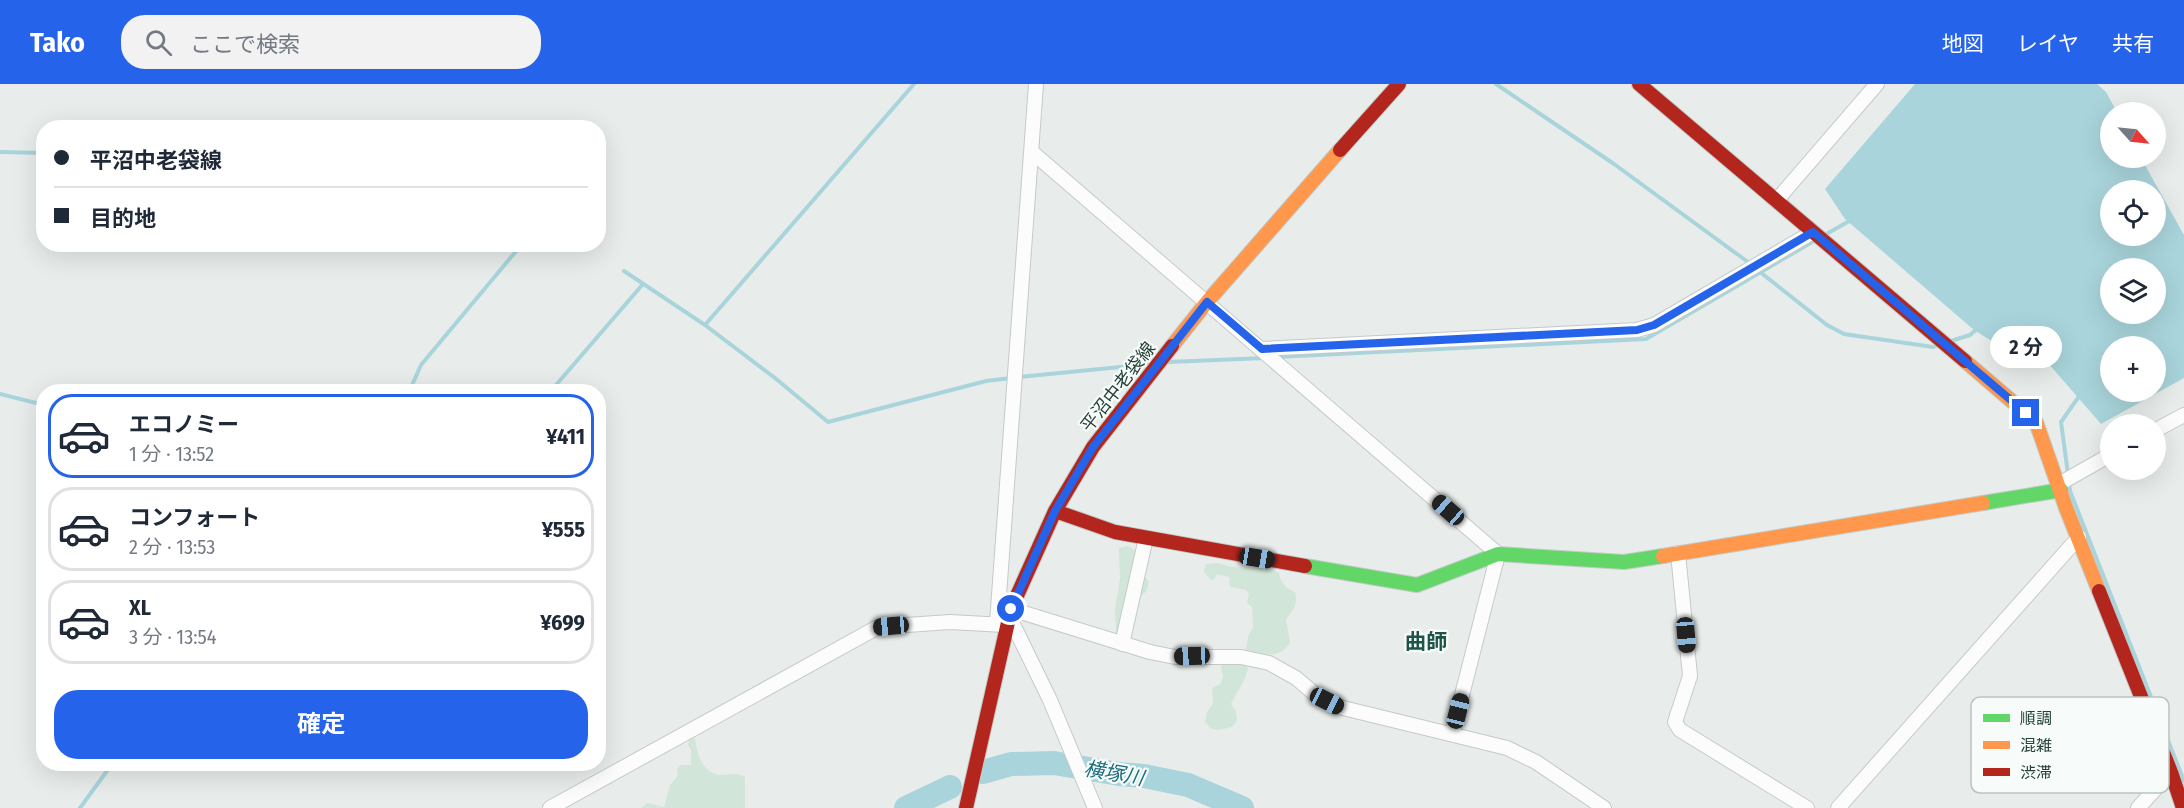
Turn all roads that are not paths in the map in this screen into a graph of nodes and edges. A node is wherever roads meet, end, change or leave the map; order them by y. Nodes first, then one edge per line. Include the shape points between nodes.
1 (1036, 84) edge
2 (1399, 84) edge
3 (1639, 84) edge
4 (1877, 84) edge
5 (1032, 152) junction
6 (1776, 201) junction
7 (1813, 232) junction
8 (1207, 302) junction
9 (1262, 349) junction
10 (2184, 415) edge
11 (2166, 425) edge
12 (2100, 462) edge
13 (2060, 487) junction
14 (1055, 511) junction
15 (2079, 537) junction
16 (1146, 538) junction
17 (1678, 553) junction
18 (1498, 554) junction
19 (1006, 618) junction
20 (1122, 644) junction
21 (2142, 697) edge
22 (1452, 734) junction
23 (2169, 767) edge
24 (2171, 772) joint
25 (2152, 793) edge
26 (550, 808) edge
27 (966, 808) edge
28 (1095, 808) edge
29 (1604, 808) edge
30 (1807, 808) edge
31 (1838, 808) edge
32 (2138, 808) edge
33 (2183, 808) edge

1 - 5 street
2 - 8 street, 平沼中老袋線
3 - 6 street
4 - 6 street
5 - 8 street
5 - 19 street
6 - 7 street
7 - 9 street via 1654,325 1637,330
7 - 13 street via 2036,422
8 - 9 street
8 - 14 street, 平沼中老袋線 via 1093,447
9 - 18 street
10 - 11 street
12 - 13 street
13 - 15 street
13 - 17 street
14 - 16 street via 1115,532
14 - 19 street, 平沼中老袋線
15 - 21 street
15 - 31 street
16 - 18 street via 1417,585
16 - 20 street
17 - 18 street via 1624,562
17 - 30 street via 1690,676 1675,722 1680,730
18 - 22 street
19 - 20 street
19 - 26 street via 878,627
19 - 27 street, 平沼中老袋線
19 - 28 street via 1050,700
20 - 22 street via 1175,657 1241,657 1269,663 1339,706
22 - 29 street via 1507,748 1536,762
23 - 24 street
24 - 33 street
25 - 32 street

